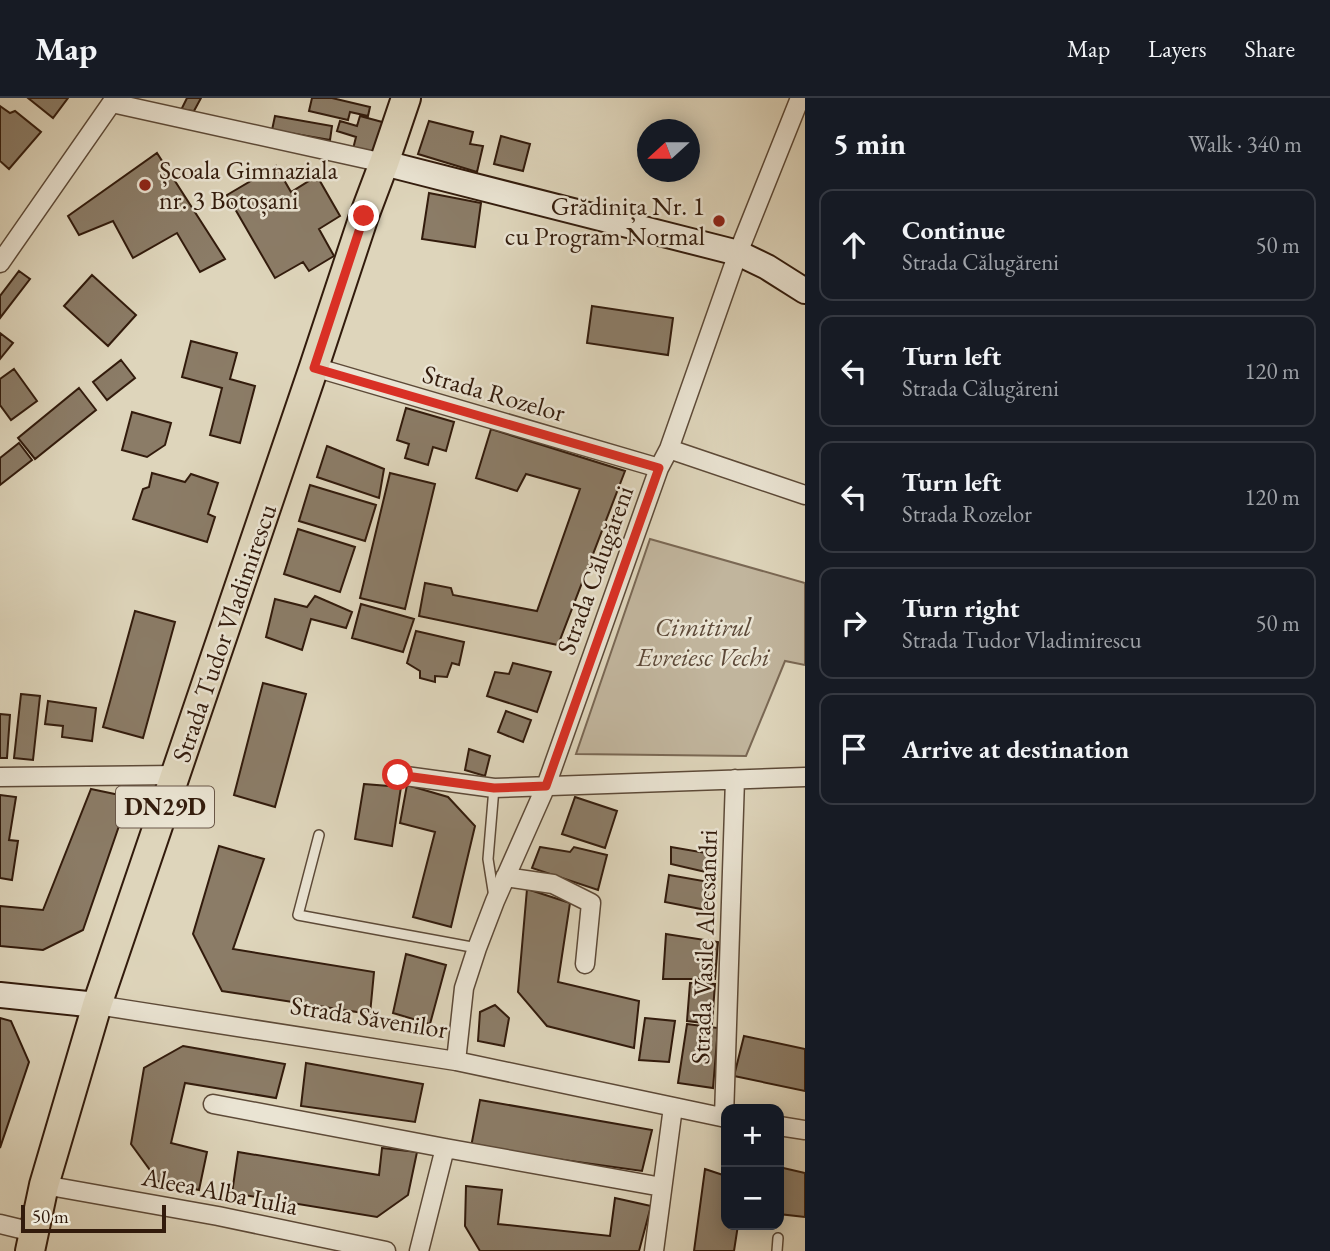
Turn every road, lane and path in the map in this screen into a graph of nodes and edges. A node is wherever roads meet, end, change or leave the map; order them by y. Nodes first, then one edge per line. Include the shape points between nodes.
1 (406, 98) edge
2 (800, 98) edge
3 (113, 101) edge
4 (384, 163) junction
5 (738, 253) junction
6 (0, 264) edge
7 (805, 291) edge
8 (314, 368) junction
9 (669, 449) junction
10 (659, 468) junction
11 (805, 495) edge
12 (176, 775) junction
13 (398, 775) dead end
14 (0, 777) edge
15 (805, 777) edge
16 (735, 779) junction
17 (546, 786) junction
18 (494, 788) junction
19 (319, 835) dead end
20 (505, 877) junction
21 (495, 901) junction
22 (477, 948) junction
23 (585, 964) dead end
24 (0, 995) edge
25 (97, 1005) junction
26 (456, 1061) junction
27 (213, 1104) dead end
28 (725, 1104) edge
29 (673, 1107) junction
30 (721, 1117) edge
31 (784, 1127) edge
32 (805, 1130) edge
33 (445, 1148) junction
34 (44, 1185) junction
35 (662, 1187) junction
36 (0, 1224) edge
37 (778, 1237) dead end
38 (31, 1242) edge
39 (386, 1251) edge
40 (419, 1251) edge
41 (654, 1251) edge
42 (777, 1251) edge

1 - 4 main road, Strada Tudor Vladimirescu / DN29D
2 - 5 street, Strada Călugăreni
3 - 4 street
3 - 6 street
4 - 5 main road
4 - 8 main road, Strada Tudor Vladimirescu / DN29D
5 - 7 main road
5 - 9 street, Strada Călugăreni
8 - 10 street, Strada Rozelor
8 - 12 main road, Strada Tudor Vladimirescu / DN29D
9 - 10 street, Strada Călugăreni
9 - 11 street
10 - 17 street, Strada Călugăreni
12 - 14 street
12 - 25 main road, Strada Tudor Vladimirescu / DN29D
13 - 18 street
15 - 16 street
16 - 17 street
16 - 28 street, Strada Vasile Alecsandri
17 - 18 street
17 - 20 street, Strada Călugăreni
18 - 21 lane via 488,859
19 - 22 lane via 298,915
20 - 21 street, Strada Călugăreni
20 - 23 street via 554,884 591,903
21 - 22 street, Strada Călugăreni
22 - 26 street, Strada Călugăreni via 464,988
24 - 25 main road, Strada Săvenilor
25 - 26 street, Strada Săvenilor
25 - 34 main road, Strada Tudor Vladimirescu / DN29D
26 - 29 street, Strada Săvenilor
27 - 33 street
29 - 30 street, Strada Săvenilor
29 - 35 street
31 - 32 street
33 - 35 street
33 - 40 street
34 - 38 main road, Strada Tudor Vladimirescu / DN29D
34 - 39 street, Aleea Alba Iulia
35 - 41 street
36 - 38 street
37 - 42 lane

